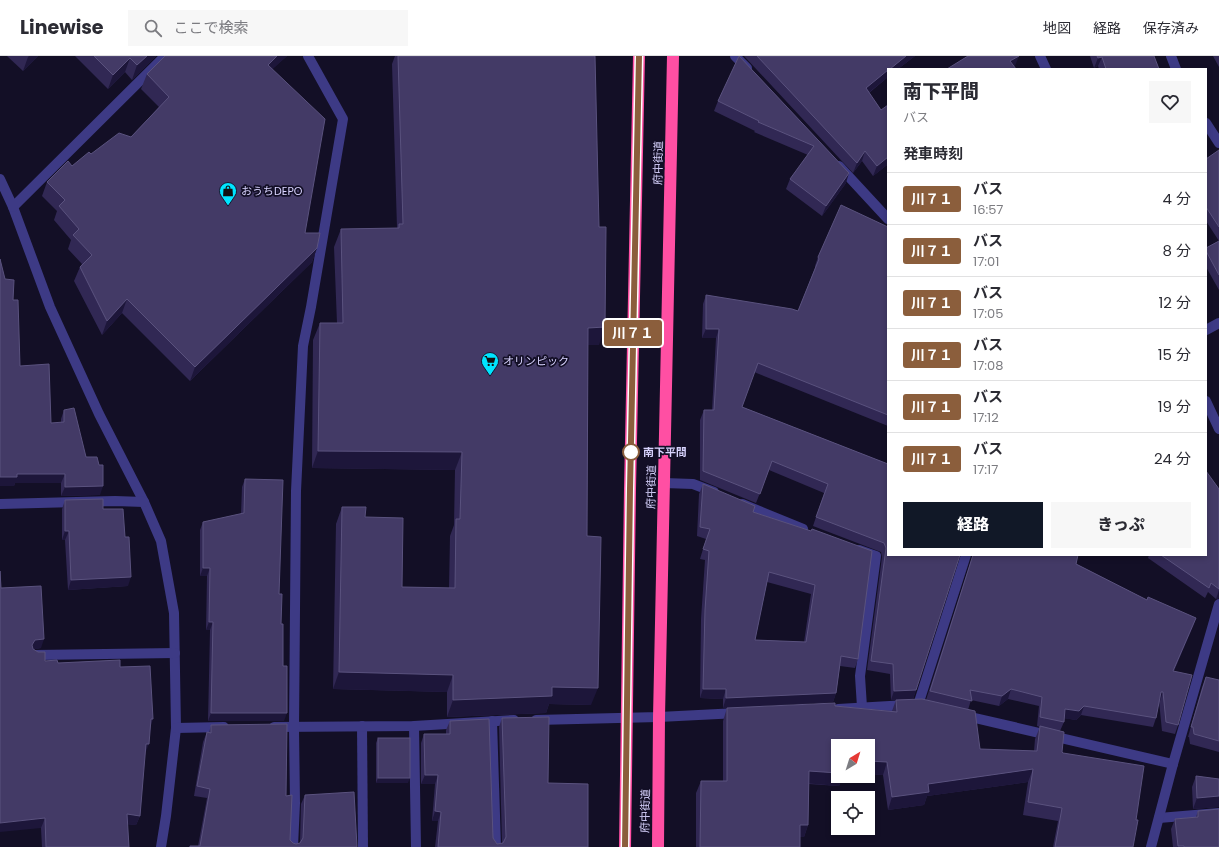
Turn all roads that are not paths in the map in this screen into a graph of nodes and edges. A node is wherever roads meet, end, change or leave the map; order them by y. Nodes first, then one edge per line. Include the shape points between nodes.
1 (165, 56) edge
2 (308, 56) edge
3 (639, 56) edge
4 (673, 56) edge
5 (736, 56) edge
6 (1040, 56) edge
7 (1171, 56) edge
8 (1046, 68) edge
9 (1176, 68) edge
10 (754, 75) edge
11 (1207, 125) edge
12 (1219, 143) edge
13 (834, 161) edge
14 (0, 179) edge
15 (13, 207) junction
16 (887, 218) edge
17 (1219, 323) edge
18 (1207, 329) edge
19 (1207, 403) edge
20 (1219, 429) edge
21 (664, 483) junction
22 (721, 495) edge
23 (735, 501) edge
24 (144, 502) junction
25 (0, 504) edge
26 (813, 533) edge
27 (848, 546) edge
28 (966, 556) edge
29 (1219, 604) edge
30 (175, 653) junction
31 (35, 655) edge
32 (862, 707) junction
33 (830, 709) edge
34 (949, 712) edge
35 (752, 713) edge
36 (627, 717) junction
37 (659, 717) junction
38 (492, 721) junction
39 (362, 726) junction
40 (414, 726) junction
41 (235, 727) edge
42 (265, 727) edge
43 (176, 728) junction
44 (294, 728) junction
45 (1173, 764) junction
46 (1219, 813) edge
47 (1159, 818) junction
48 (161, 847) edge
49 (293, 847) edge
50 (363, 847) edge
51 (416, 847) edge
52 (496, 847) edge
53 (625, 847) edge
54 (658, 847) edge
55 (1151, 847) edge

1 - 15 street
2 - 44 street via 343,119 303,346 296,491
3 - 36 highway, 府中街道
4 - 21 highway, 府中街道
5 - 10 street
6 - 8 street
7 - 9 street
11 - 12 street
13 - 16 street
14 - 15 street
15 - 24 street via 50,307 99,414
17 - 18 street
19 - 20 street
21 - 22 street via 693,484
21 - 37 highway, 府中街道
23 - 26 street
24 - 25 street
24 - 30 street via 161,541 174,613
27 - 32 street via 876,556 860,676
28 - 32 street via 922,706
29 - 45 street
30 - 31 street
30 - 43 street
32 - 33 street
34 - 45 street
35 - 37 street
36 - 37 street
36 - 38 street
36 - 53 highway, 府中街道
37 - 54 highway, 府中街道
38 - 40 street
38 - 52 street
39 - 40 street
39 - 44 street
39 - 50 street
40 - 51 street
41 - 43 street
42 - 44 street
43 - 48 street
44 - 49 street
45 - 47 street
46 - 47 street
47 - 55 street

